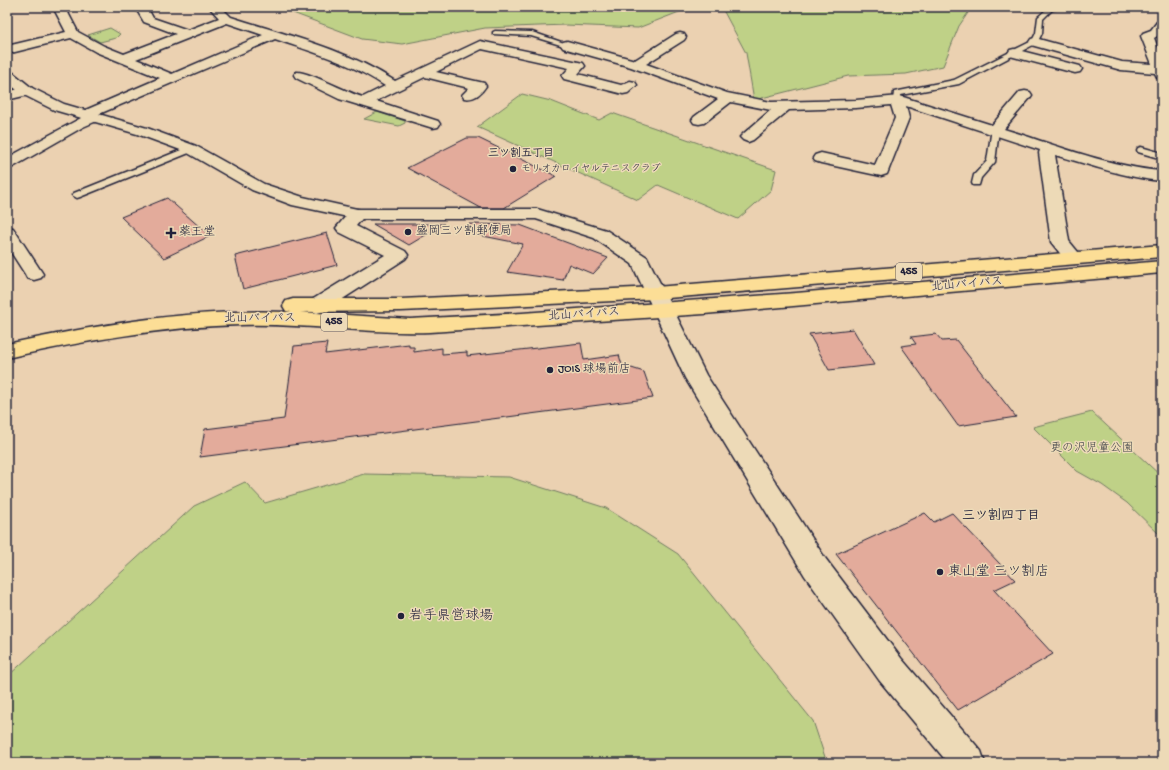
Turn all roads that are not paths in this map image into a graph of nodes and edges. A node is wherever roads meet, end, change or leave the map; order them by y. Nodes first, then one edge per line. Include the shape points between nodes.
1 (59, 7) edge
2 (141, 7) edge
3 (215, 7) edge
4 (1060, 7) edge
5 (227, 19) junction
6 (1161, 25) dead end
7 (495, 33) dead end
8 (73, 34) junction
9 (187, 34) junction
10 (274, 35) junction
11 (680, 37) dead end
12 (1035, 42) junction
13 (567, 45) joint
14 (7, 50) edge
15 (590, 53) junction
16 (1014, 53) junction
17 (124, 59) junction
18 (636, 65) junction
19 (578, 66) junction
20 (1075, 69) dead end
21 (1161, 72) edge
22 (424, 73) junction
23 (7, 75) edge
24 (301, 75) dead end
25 (171, 78) junction
26 (630, 85) dead end
27 (395, 87) junction
28 (26, 91) junction
29 (469, 95) dead end
30 (1025, 95) dead end
31 (7, 96) edge
32 (729, 97) junction
33 (897, 101) junction
34 (364, 102) junction
35 (785, 106) junction
36 (90, 116) junction
37 (700, 120) dead end
38 (433, 124) dead end
39 (994, 130) junction
40 (748, 138) dead end
41 (1049, 148) junction
42 (191, 149) junction
43 (1141, 150) dead end
44 (1162, 156) edge
45 (821, 158) dead end
46 (7, 164) edge
47 (1162, 176) edge
48 (976, 182) dead end
49 (77, 195) dead end
50 (357, 214) junction
51 (7, 232) edge
52 (1162, 251) edge
53 (1074, 258) junction
54 (1162, 267) edge
55 (34, 274) dead end
56 (659, 302) junction
57 (317, 306) junction
58 (7, 339) edge
59 (7, 351) edge
60 (969, 763) edge

1 - 8 street
2 - 9 street via 148,20
3 - 5 street
4 - 12 lane via 1050,9 1040,18 1039,33
5 - 9 street
5 - 10 street
6 - 21 street via 1155,34 1147,36
7 - 13 lane via 532,34
8 - 14 street
8 - 17 street
9 - 17 street
10 - 25 street
10 - 27 street via 343,58 370,70
11 - 18 street
12 - 16 lane
12 - 21 street via 1121,66
13 - 15 street
15 - 18 street
15 - 19 street
16 - 20 street
16 - 33 lane via 956,82 897,94
17 - 25 street
18 - 32 street
19 - 22 street via 480,45
19 - 26 street via 568,76 623,90
22 - 27 street
22 - 29 street via 479,86
23 - 28 street
24 - 34 street via 344,96
25 - 36 street
27 - 34 street
28 - 31 street
28 - 36 street via 59,107
30 - 39 street
32 - 35 street via 771,106
32 - 37 street
33 - 35 street
33 - 39 street
33 - 45 street via 902,118 881,171
34 - 38 street
35 - 40 street
36 - 42 street via 142,130
36 - 46 street
39 - 41 street
39 - 48 lane via 991,162
41 - 47 street
41 - 53 street via 1047,153 1060,242
42 - 49 lane
42 - 50 street via 258,187 298,201
43 - 44 lane
50 - 56 street via 537,214 600,234 640,261
50 - 57 street via 345,228 399,255
51 - 55 street
52 - 53 highway, 北山バイパス / 455
53 - 56 highway, 北山バイパス / 455
54 - 56 highway, 北山バイパス / 455 via 849,296
56 - 57 highway, 北山バイパス / 455
56 - 59 highway, 北山バイパス / 455 via 425,325 224,318 58,339
56 - 60 street via 696,378 815,567 890,669
57 - 58 highway, 北山バイパス / 455 via 195,306 129,313 66,324

